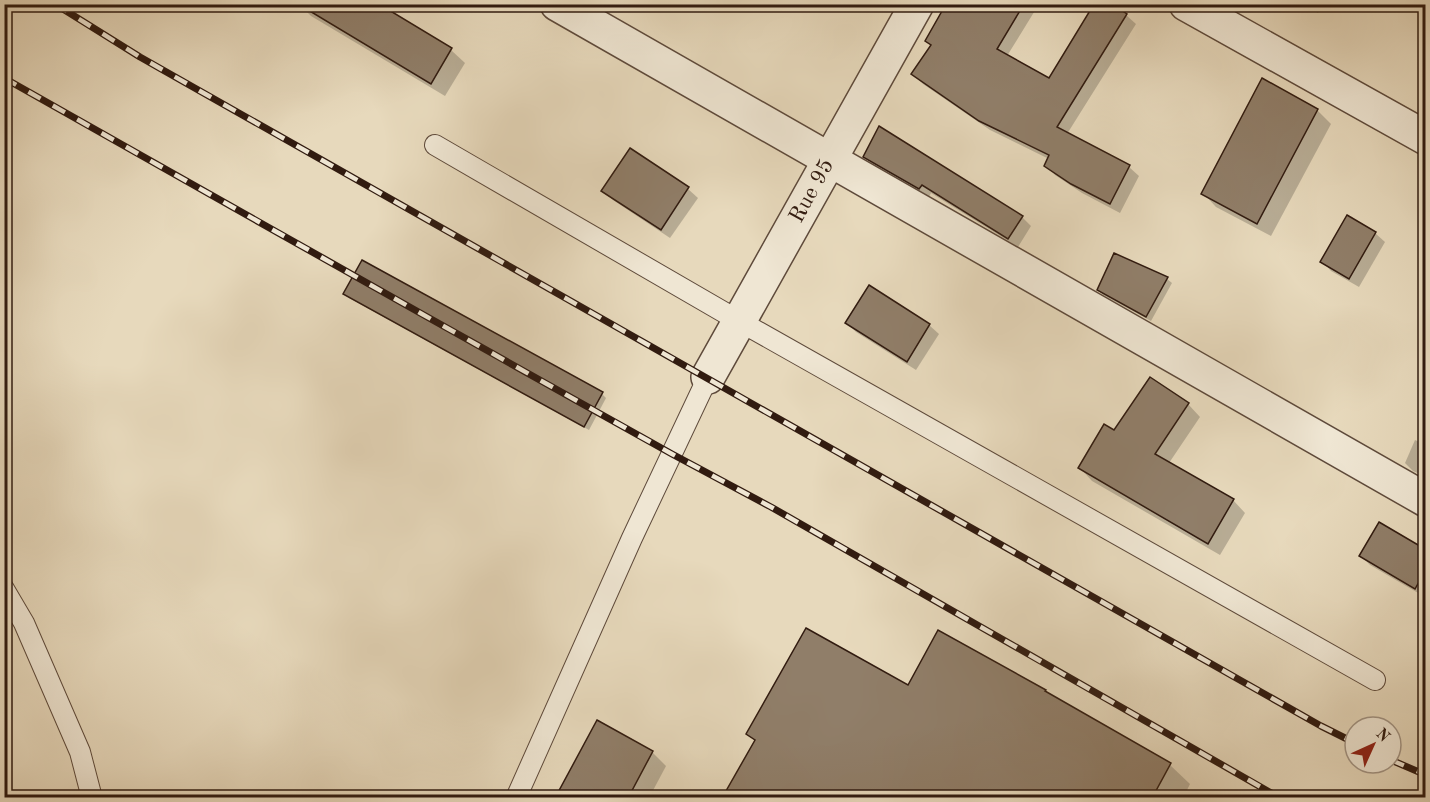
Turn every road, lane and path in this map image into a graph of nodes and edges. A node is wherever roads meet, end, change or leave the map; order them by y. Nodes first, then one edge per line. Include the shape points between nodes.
1 (557, 4) edge
2 (917, 4) edge
3 (1186, 4) edge
4 (1425, 138) edge
5 (435, 146) dead end
6 (830, 160) junction
7 (739, 321) junction
8 (708, 377) joint
9 (1425, 500) edge
10 (4, 589) edge
11 (1375, 680) dead end
12 (92, 798) edge
13 (516, 798) edge

1 - 6 street
2 - 6 street, Rue 95
3 - 4 street
5 - 7 lane
6 - 7 street, Rue 95
6 - 9 street
7 - 8 street, Rue 95
7 - 11 lane
8 - 13 lane
10 - 12 lane via 24,623 80,752

